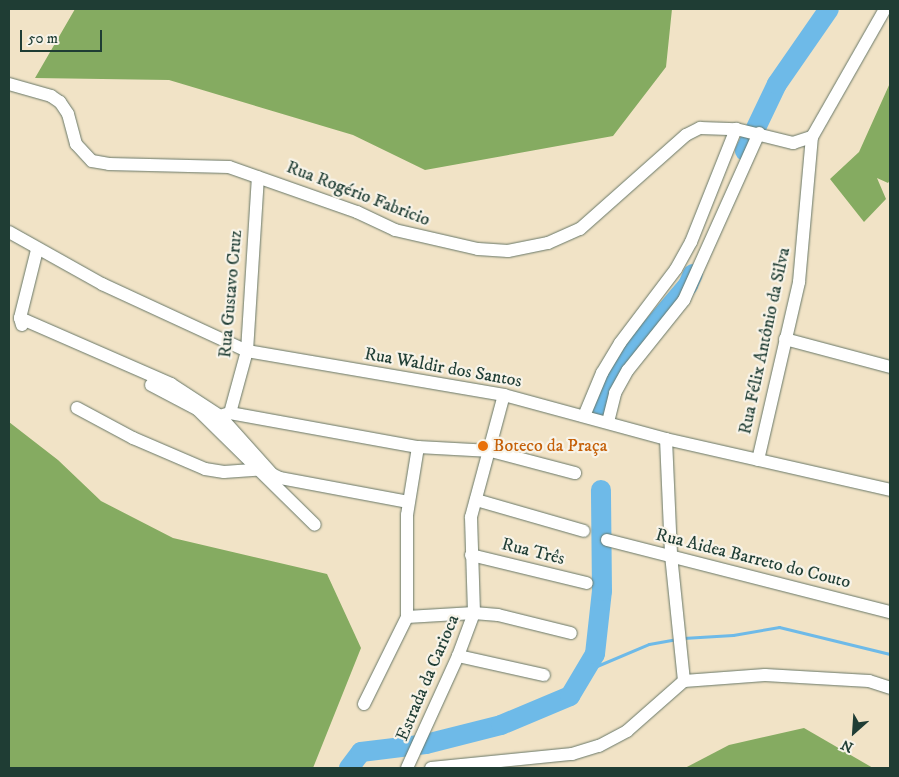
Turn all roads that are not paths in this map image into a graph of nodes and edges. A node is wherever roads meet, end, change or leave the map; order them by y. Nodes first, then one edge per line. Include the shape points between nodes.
1 (884, 9) edge
2 (9, 84) edge
3 (736, 129) junction
4 (760, 133) junction
5 (812, 137) junction
6 (258, 177) junction
7 (9, 232) edge
8 (38, 250) junction
9 (785, 339) junction
10 (247, 351) junction
11 (890, 367) edge
12 (504, 395) junction
13 (77, 408) dead end
14 (584, 416) junction
15 (221, 418) junction
16 (608, 422) junction
17 (666, 439) junction
18 (418, 447) junction
19 (491, 451) junction
20 (758, 460) junction
21 (256, 470) junction
22 (576, 473) dead end
23 (890, 490) edge
24 (476, 500) junction
25 (408, 502) junction
26 (315, 525) dead end
27 (584, 531) dead end
28 (607, 540) dead end
29 (471, 555) junction
30 (671, 556) junction
31 (587, 583) dead end
32 (890, 612) edge
33 (474, 613) junction
34 (407, 617) junction
35 (571, 633) dead end
36 (458, 656) junction
37 (544, 674) dead end
38 (684, 682) junction
39 (890, 688) edge
40 (364, 704) dead end
41 (407, 768) edge
42 (431, 768) edge

1 - 5 street, Rua Félix Antônio da Silva
2 - 6 street, Rua Rogério Fabricio via 51,96 60,102 68,114 76,144 92,161 229,168
3 - 4 street, Rua Rogério Fabricio
3 - 6 street, Rua Rogério Fabricio via 715,126 693,131 580,229 548,242 508,251 428,240
3 - 14 street via 690,242 676,268 620,343 602,373
4 - 5 street, Rua Rogério Fabricio via 793,143
4 - 16 street via 684,300 628,370 615,393
5 - 9 street, Rua Félix Antônio da Silva via 799,282
6 - 10 street, Rua Gustavo Cruz
7 - 8 street, Rua Waldir dos Santos
8 - 10 street, Rua Waldir dos Santos
8 - 15 street via 20,321 171,384
9 - 11 street
9 - 20 street, Rua Félix Antônio da Silva
10 - 12 street, Rua Waldir dos Santos
10 - 15 street, Rua Gustavo Cruz
12 - 14 street, Rua Waldir dos Santos
12 - 19 street, Estrada da Carioca
13 - 21 street via 133,438 205,469 224,472
14 - 16 street, Rua Waldir dos Santos
15 - 18 street
15 - 21 street
15 - 25 street via 272,474 280,478
16 - 17 street, Rua Waldir dos Santos
17 - 20 street, Rua Waldir dos Santos
17 - 30 street
18 - 19 street
18 - 25 street
19 - 22 street
19 - 24 street, Estrada da Carioca
20 - 23 street, Rua Waldir dos Santos
21 - 26 street
24 - 27 street
24 - 29 street, Estrada da Carioca via 470,524
25 - 34 street
28 - 30 street, Rua Aidea Barreto do Couto
29 - 31 street, Rua Três
29 - 33 street, Estrada da Carioca
30 - 32 street, Rua Aidea Barreto do Couto
30 - 38 street
33 - 34 street
33 - 35 street via 498,615
33 - 36 street, Estrada da Carioca
34 - 40 street
36 - 37 street
36 - 41 street, Estrada da Carioca
38 - 39 street via 765,675 868,681
38 - 42 street via 627,730 599,746 572,754

